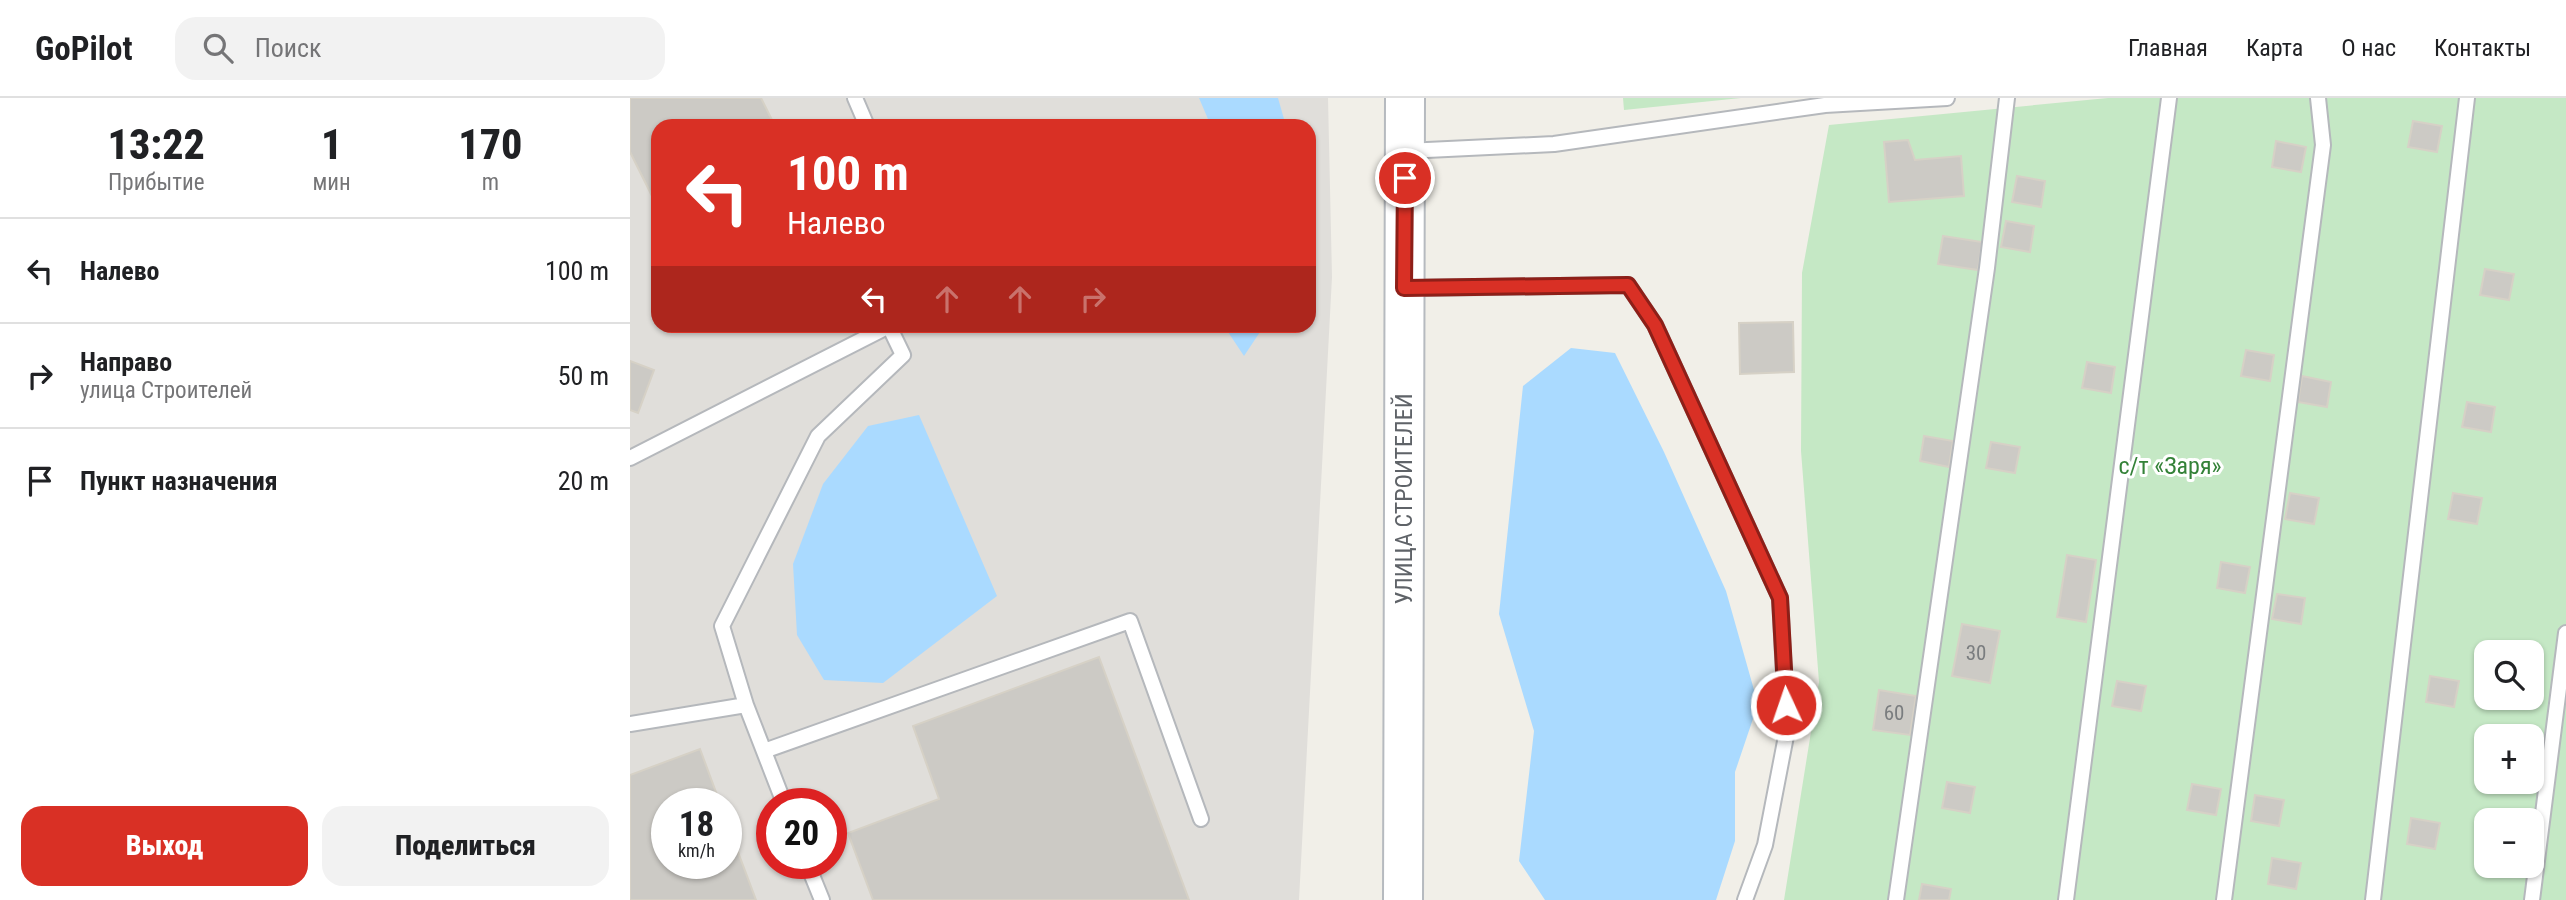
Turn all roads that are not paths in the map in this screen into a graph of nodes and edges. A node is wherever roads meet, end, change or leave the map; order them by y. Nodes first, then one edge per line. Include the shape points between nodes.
1 (855, 98) edge
2 (1405, 98) edge
3 (1856, 98) edge
4 (1947, 98) edge
5 (2007, 98) edge
6 (2169, 98) edge
7 (2318, 98) edge
8 (2467, 98) edge
9 (1825, 105) junction
10 (864, 119) edge
11 (1405, 151) junction
12 (1404, 288) junction
13 (875, 333) edge
14 (892, 333) edge
15 (630, 458) edge
16 (2566, 633) edge
17 (746, 705) junction
18 (630, 724) edge
19 (764, 751) junction
20 (778, 788) edge
21 (1201, 819) dead end
22 (813, 879) edge
23 (821, 900) edge
24 (1402, 900) edge
25 (1745, 900) edge
26 (1896, 900) edge
27 (2066, 900) edge
28 (2224, 900) edge
29 (2373, 900) edge
30 (2532, 900) edge

1 - 10 lane
2 - 11 main road, УЛИЦА СТРОИТЕЛЕЙ
3 - 9 lane
4 - 9 lane
5 - 26 lane
6 - 27 lane
7 - 28 lane via 2323,145
8 - 29 lane
9 - 11 lane via 1554,144
11 - 12 main road, УЛИЦА СТРОИТЕЛЕЙ
12 - 24 main road, УЛИЦА СТРОИТЕЛЕЙ
12 - 25 lane via 1628,285 1655,325 1780,598 1787,731 1765,845
13 - 15 lane
14 - 17 lane via 903,355 818,436 722,626
16 - 30 lane
17 - 18 lane
17 - 19 lane
19 - 20 lane
19 - 21 lane via 1130,621
22 - 23 lane

